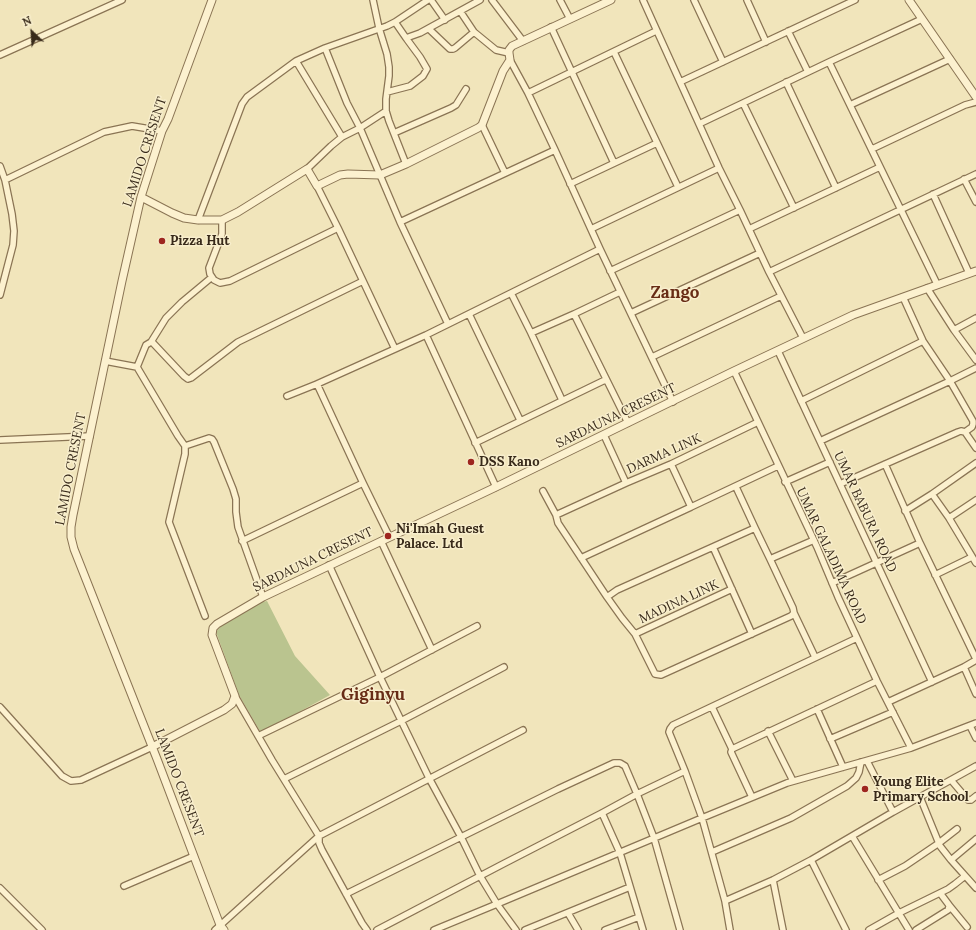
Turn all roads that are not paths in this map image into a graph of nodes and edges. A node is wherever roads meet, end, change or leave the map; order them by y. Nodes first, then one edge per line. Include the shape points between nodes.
1 (122, 0) edge
2 (212, 0) edge
3 (373, 0) edge
4 (428, 0) edge
5 (432, 0) edge
6 (480, 0) edge
7 (492, 0) edge
8 (560, 0) edge
9 (611, 0) edge
10 (643, 0) edge
11 (694, 0) edge
12 (747, 0) edge
13 (855, 0) edge
14 (909, 0) edge
15 (460, 11) junction
16 (570, 19) junction
17 (922, 19) junction
18 (445, 20) junction
19 (395, 22) junction
20 (551, 27) junction
21 (379, 28) junction
22 (428, 29) junction
23 (656, 31) junction
24 (788, 31) junction
25 (474, 32) junction
26 (406, 38) junction
27 (523, 41) junction
28 (766, 42) junction
29 (325, 48) junction
30 (614, 52) junction
31 (0, 55) edge
32 (509, 56) junction
33 (950, 59) junction
34 (296, 61) junction
35 (723, 62) junction
36 (828, 62) junction
37 (572, 72) junction
38 (808, 72) junction
39 (680, 82) junction
40 (786, 82) junction
41 (466, 89) dead end
42 (387, 92) junction
43 (528, 93) junction
44 (975, 94) edge
45 (976, 102) edge
46 (743, 103) junction
47 (850, 105) junction
48 (386, 111) junction
49 (700, 124) junction
50 (482, 125) junction
51 (360, 128) junction
52 (162, 131) junction
53 (394, 132) junction
54 (342, 137) junction
55 (657, 143) junction
56 (872, 149) junction
57 (555, 150) junction
58 (614, 163) junction
59 (406, 164) junction
60 (0, 166) edge
61 (880, 167) junction
62 (719, 168) junction
63 (307, 169) junction
64 (505, 173) junction
65 (976, 174) edge
66 (380, 175) junction
67 (964, 179) junction
68 (4, 180) junction
69 (570, 184) junction
70 (317, 186) junction
71 (678, 187) junction
72 (836, 188) junction
73 (933, 194) junction
74 (141, 197) junction
75 (976, 202) edge
76 (794, 208) junction
77 (901, 209) junction
78 (740, 210) junction
79 (198, 220) junction
80 (222, 220) junction
81 (400, 222) junction
82 (338, 228) junction
83 (591, 229) junction
84 (749, 229) junction
85 (600, 249) junction
86 (760, 253) junction
87 (610, 271) junction
88 (769, 272) junction
89 (972, 272) edge
90 (212, 277) junction
91 (363, 282) junction
92 (937, 284) junction
93 (927, 288) junction
94 (620, 292) junction
95 (511, 293) junction
96 (0, 295) edge
97 (781, 296) junction
98 (903, 296) junction
99 (631, 313) junction
100 (469, 314) junction
101 (574, 314) junction
102 (976, 318) edge
103 (448, 324) junction
104 (954, 330) junction
105 (531, 333) junction
106 (426, 335) junction
107 (803, 338) junction
108 (923, 341) junction
109 (151, 342) junction
110 (395, 348) junction
111 (778, 351) junction
112 (652, 357) junction
113 (976, 360) edge
114 (106, 361) junction
115 (137, 367) junction
116 (976, 368) edge
117 (734, 371) junction
118 (605, 380) junction
119 (950, 381) junction
120 (317, 384) junction
121 (287, 396) dead end
122 (562, 400) junction
123 (801, 401) junction
124 (673, 402) junction
125 (520, 420) junction
126 (758, 422) junction
127 (628, 423) junction
128 (965, 432) junction
129 (604, 435) junction
130 (90, 436) junction
131 (0, 440) edge
132 (820, 441) junction
133 (475, 443) junction
134 (185, 446) junction
135 (976, 448) edge
136 (830, 462) junction
137 (976, 463) edge
138 (671, 464) junction
139 (885, 464) junction
140 (778, 466) junction
141 (786, 482) junction
142 (363, 483) junction
143 (626, 483) junction
144 (840, 484) junction
145 (736, 486) junction
146 (496, 487) junction
147 (543, 491) dead end
148 (932, 494) junction
149 (976, 500) edge
150 (691, 507) junction
151 (906, 511) junction
152 (556, 515) junction
153 (949, 518) junction
154 (755, 528) junction
155 (389, 536) junction
156 (814, 540) junction
157 (242, 541) junction
158 (381, 541) junction
159 (920, 543) junction
160 (713, 547) junction
161 (972, 557) junction
162 (581, 558) junction
163 (770, 559) junction
164 (877, 562) junction
165 (976, 563) edge
166 (329, 565) junction
167 (935, 575) junction
168 (832, 583) junction
169 (732, 589) junction
170 (263, 596) junction
171 (607, 597) junction
172 (794, 613) junction
173 (205, 616) dead end
174 (477, 626) dead end
175 (635, 634) junction
176 (752, 634) junction
177 (857, 638) junction
178 (432, 650) junction
179 (815, 657) junction
180 (976, 659) edge
181 (504, 667) dead end
182 (964, 667) junction
183 (380, 677) junction
184 (877, 681) junction
185 (932, 682) junction
186 (976, 694) edge
187 (235, 696) junction
188 (888, 702) junction
189 (0, 707) edge
190 (712, 707) junction
191 (817, 709) junction
192 (893, 712) junction
193 (401, 721) junction
194 (973, 724) edge
195 (523, 730) dead end
196 (768, 731) junction
197 (258, 736) junction
198 (976, 738) edge
199 (830, 739) junction
200 (152, 747) junction
201 (911, 748) junction
202 (732, 749) junction
203 (864, 762) junction
204 (976, 766) edge
205 (843, 767) junction
206 (685, 771) junction
207 (429, 778) junction
208 (284, 779) junction
209 (951, 780) junction
210 (793, 781) junction
211 (637, 794) junction
212 (976, 796) edge
213 (752, 797) junction
214 (920, 797) junction
215 (893, 812) junction
216 (602, 813) junction
217 (702, 818) junction
218 (957, 828) dead end
219 (319, 836) junction
220 (852, 836) junction
221 (461, 837) junction
222 (654, 838) junction
223 (976, 839) edge
224 (939, 843) junction
225 (620, 852) junction
226 (712, 852) junction
227 (194, 856) junction
228 (811, 860) junction
229 (951, 860) junction
230 (480, 876) junction
231 (965, 876) junction
232 (773, 880) junction
233 (878, 880) junction
234 (975, 883) edge
235 (124, 886) dead end
236 (630, 887) junction
237 (0, 888) edge
238 (940, 893) junction
239 (346, 894) junction
240 (725, 901) junction
241 (497, 904) junction
242 (949, 905) junction
243 (568, 913) junction
244 (899, 913) junction
245 (639, 917) junction
246 (967, 927) dead end
247 (220, 928) edge
248 (876, 928) edge
249 (42, 930) edge
250 (367, 930) edge
251 (377, 930) edge
252 (434, 930) edge
253 (516, 930) edge
254 (525, 930) edge
255 (578, 930) edge
256 (605, 930) edge
257 (643, 930) edge
258 (680, 930) edge
259 (730, 930) edge
260 (783, 930) edge
261 (846, 930) edge
262 (869, 930) edge
263 (909, 930) edge
264 (916, 930) edge

1 - 31 street
2 - 52 street, LAMIDO CRESENT
3 - 21 street
4 - 19 street
5 - 18 street
6 - 15 street
7 - 27 street
8 - 16 street
9 - 16 street
10 - 23 street
11 - 35 street
12 - 28 street
13 - 24 street
14 - 17 street
15 - 18 street
15 - 25 street
16 - 20 street
17 - 33 street
17 - 36 street
18 - 22 street
19 - 21 street
19 - 26 street
20 - 27 street
20 - 37 street
21 - 29 street
21 - 42 street via 389,67
22 - 25 street via 450,49 455,48
22 - 26 street
23 - 30 street
23 - 39 street
24 - 28 street
24 - 38 street
25 - 32 street via 496,50
26 - 42 street via 427,69 423,76 410,86
27 - 32 street via 512,46
28 - 35 street
29 - 34 street
29 - 51 street
30 - 37 street
30 - 55 street
32 - 43 street
32 - 50 street
33 - 44 street
33 - 47 street
34 - 54 street
34 - 79 street via 244,100
35 - 39 street
36 - 38 street
36 - 47 street
37 - 43 street
37 - 58 street
38 - 40 street
39 - 49 street
40 - 46 street
40 - 72 street
41 - 53 street via 456,105 451,108
42 - 48 street
43 - 57 street
45 - 56 street
46 - 49 street
46 - 76 street
47 - 56 street
48 - 51 street
48 - 53 street
49 - 62 street
50 - 59 street
50 - 64 street
51 - 54 street
51 - 66 street
52 - 68 street via 132,126 104,132
52 - 74 street, LAMIDO CRESENT
53 - 59 street
54 - 63 street
55 - 58 street
55 - 71 street
56 - 61 street
57 - 64 street
57 - 69 street
58 - 69 street
59 - 66 street
60 - 68 street
61 - 72 street
61 - 77 street
62 - 71 street
62 - 78 street
63 - 70 street
63 - 80 street
64 - 81 street
65 - 67 street
66 - 70 street via 340,175
66 - 81 street
67 - 73 street
67 - 75 street
68 - 96 street via 14,231
69 - 83 street
70 - 82 street
71 - 83 street
72 - 76 street
73 - 77 street
73 - 89 street
74 - 79 street via 184,218
74 - 114 street, LAMIDO CRESENT
76 - 84 street
77 - 88 street
77 - 92 street
78 - 84 street
78 - 87 street
79 - 80 street
80 - 90 street via 222,234 209,268
81 - 103 street
82 - 90 street via 230,281 220,283
82 - 91 street
83 - 85 street
84 - 86 street
85 - 87 street
85 - 95 street
86 - 88 street
86 - 99 street
87 - 94 street
88 - 97 street
89 - 92 street, SARDAUNA CRESENT
90 - 109 street via 166,318
91 - 109 street via 238,342 192,378 184,376
91 - 110 street
92 - 93 street, SARDAUNA CRESENT
93 - 98 street, SARDAUNA CRESENT
93 - 104 street
94 - 99 street
94 - 101 street
95 - 100 street
95 - 105 street
97 - 107 street
97 - 112 street
98 - 107 street, SARDAUNA CRESENT
98 - 108 street
99 - 112 street
100 - 103 street
100 - 125 street
101 - 105 street
101 - 118 street
102 - 104 street
103 - 106 street
104 - 113 street
105 - 122 street
106 - 110 street
106 - 133 street
107 - 111 street, SARDAUNA CRESENT
108 - 119 street
108 - 123 street
109 - 115 street via 146,345
110 - 120 street
111 - 117 street, SARDAUNA CRESENT
111 - 123 street, UMAR BABURA ROAD
112 - 124 street
114 - 115 street
114 - 130 street, LAMIDO CRESENT
115 - 134 street
116 - 119 street
117 - 124 street, SARDAUNA CRESENT
117 - 126 street, UMAR GALADIMA ROAD
118 - 122 street
118 - 127 street
119 - 128 street via 973,421 972,426
119 - 132 street
120 - 121 street
120 - 142 street
122 - 125 street
123 - 132 street, UMAR BABURA ROAD
124 - 127 street, SARDAUNA CRESENT
125 - 133 street
126 - 138 street, DARMA LINK
126 - 140 street, UMAR GALADIMA ROAD
127 - 129 street, SARDAUNA CRESENT
128 - 135 street
128 - 139 street via 958,432
129 - 143 street, DARMA LINK
129 - 146 street, SARDAUNA CRESENT
130 - 131 street
130 - 200 street, LAMIDO CRESENT via 73,515 71,537
132 - 136 street, UMAR BABURA ROAD
133 - 146 street
134 - 157 street via 212,439 234,489
134 - 173 street via 169,522
136 - 141 street
136 - 144 street, UMAR BABURA ROAD
137 - 148 street
138 - 143 street, DARMA LINK
138 - 150 street
139 - 144 street
139 - 151 street
140 - 141 street, UMAR GALADIMA ROAD
140 - 145 street
141 - 156 street, UMAR GALADIMA ROAD
142 - 155 street
142 - 157 street
143 - 152 street
144 - 164 street, UMAR BABURA ROAD
145 - 150 street
145 - 154 street
146 - 155 street, SARDAUNA CRESENT
147 - 152 street
148 - 151 street
148 - 153 street
149 - 153 street
150 - 162 street
151 - 159 street
152 - 162 street via 558,523
153 - 161 street
154 - 160 street
154 - 163 street
155 - 158 street, SARDAUNA CRESENT
156 - 163 street
156 - 168 street, UMAR GALADIMA ROAD
157 - 170 street
158 - 166 street, SARDAUNA CRESENT
158 - 178 street
159 - 164 street
159 - 167 street
160 - 169 street
160 - 171 street via 617,590
161 - 165 street
161 - 167 street
162 - 171 street
163 - 172 street
164 - 168 street
164 - 185 street, UMAR BABURA ROAD
166 - 170 street, SARDAUNA CRESENT
166 - 183 street
167 - 180 street
168 - 177 street, UMAR GALADIMA ROAD
169 - 175 street, MADINA LINK
169 - 176 street
170 - 187 street, SARDAUNA CRESENT via 213,628 212,634
171 - 175 street
172 - 176 street
172 - 179 street
174 - 178 street
175 - 176 street via 655,674 661,675
177 - 179 street
177 - 184 street, UMAR GALADIMA ROAD
178 - 183 street
179 - 190 street
180 - 182 street
181 - 193 street
182 - 185 street
182 - 186 street
183 - 193 street
183 - 197 street
184 - 188 street, UMAR GALADIMA ROAD
184 - 191 street
185 - 188 street
187 - 197 street
187 - 200 street via 232,704 224,710
188 - 192 street, UMAR GALADIMA ROAD
189 - 200 street via 62,776 71,781 81,780
190 - 202 street
190 - 206 street via 670,728 669,732
191 - 196 street
191 - 199 street
192 - 199 street
192 - 201 street, UMAR GALADIMA ROAD
193 - 207 street
193 - 208 street
194 - 198 street
194 - 201 street
195 - 207 street
196 - 202 street
196 - 210 street
197 - 208 street
199 - 205 street
200 - 227 street, LAMIDO CRESENT
201 - 203 street
202 - 213 street via 731,752
203 - 205 street
203 - 215 street
203 - 226 street via 856,778 847,786 791,818
204 - 209 street
205 - 210 street
206 - 211 street
206 - 217 street
207 - 219 street
207 - 221 street
208 - 219 street
209 - 212 street via 968,800
209 - 214 street
210 - 213 street
211 - 216 street
211 - 221 street via 625,766 620,762 614,763
211 - 222 street
213 - 217 street
214 - 215 street
214 - 224 street
215 - 220 street
216 - 225 street
216 - 230 street
217 - 222 street
217 - 226 street
218 - 224 street
219 - 239 street via 322,850
219 - 247 street
220 - 228 street
220 - 233 street
221 - 230 street
221 - 239 street
222 - 225 street
222 - 258 street
223 - 229 street
224 - 229 street
224 - 233 street via 905,866
225 - 236 street
225 - 241 street
226 - 240 street
227 - 235 street
227 - 247 street, LAMIDO CRESENT
228 - 232 street
228 - 261 street
229 - 231 street
230 - 241 street
230 - 251 street
231 - 234 street
231 - 238 street
232 - 240 street
232 - 260 street
233 - 244 street
236 - 243 street
236 - 245 street
237 - 249 street
238 - 242 street
238 - 244 street
239 - 250 street
240 - 259 street
241 - 252 street
241 - 253 street
242 - 246 street
242 - 264 street via 948,910
243 - 254 street
243 - 255 street
244 - 248 street
244 - 263 street
245 - 256 street
245 - 257 street
248 - 262 street

